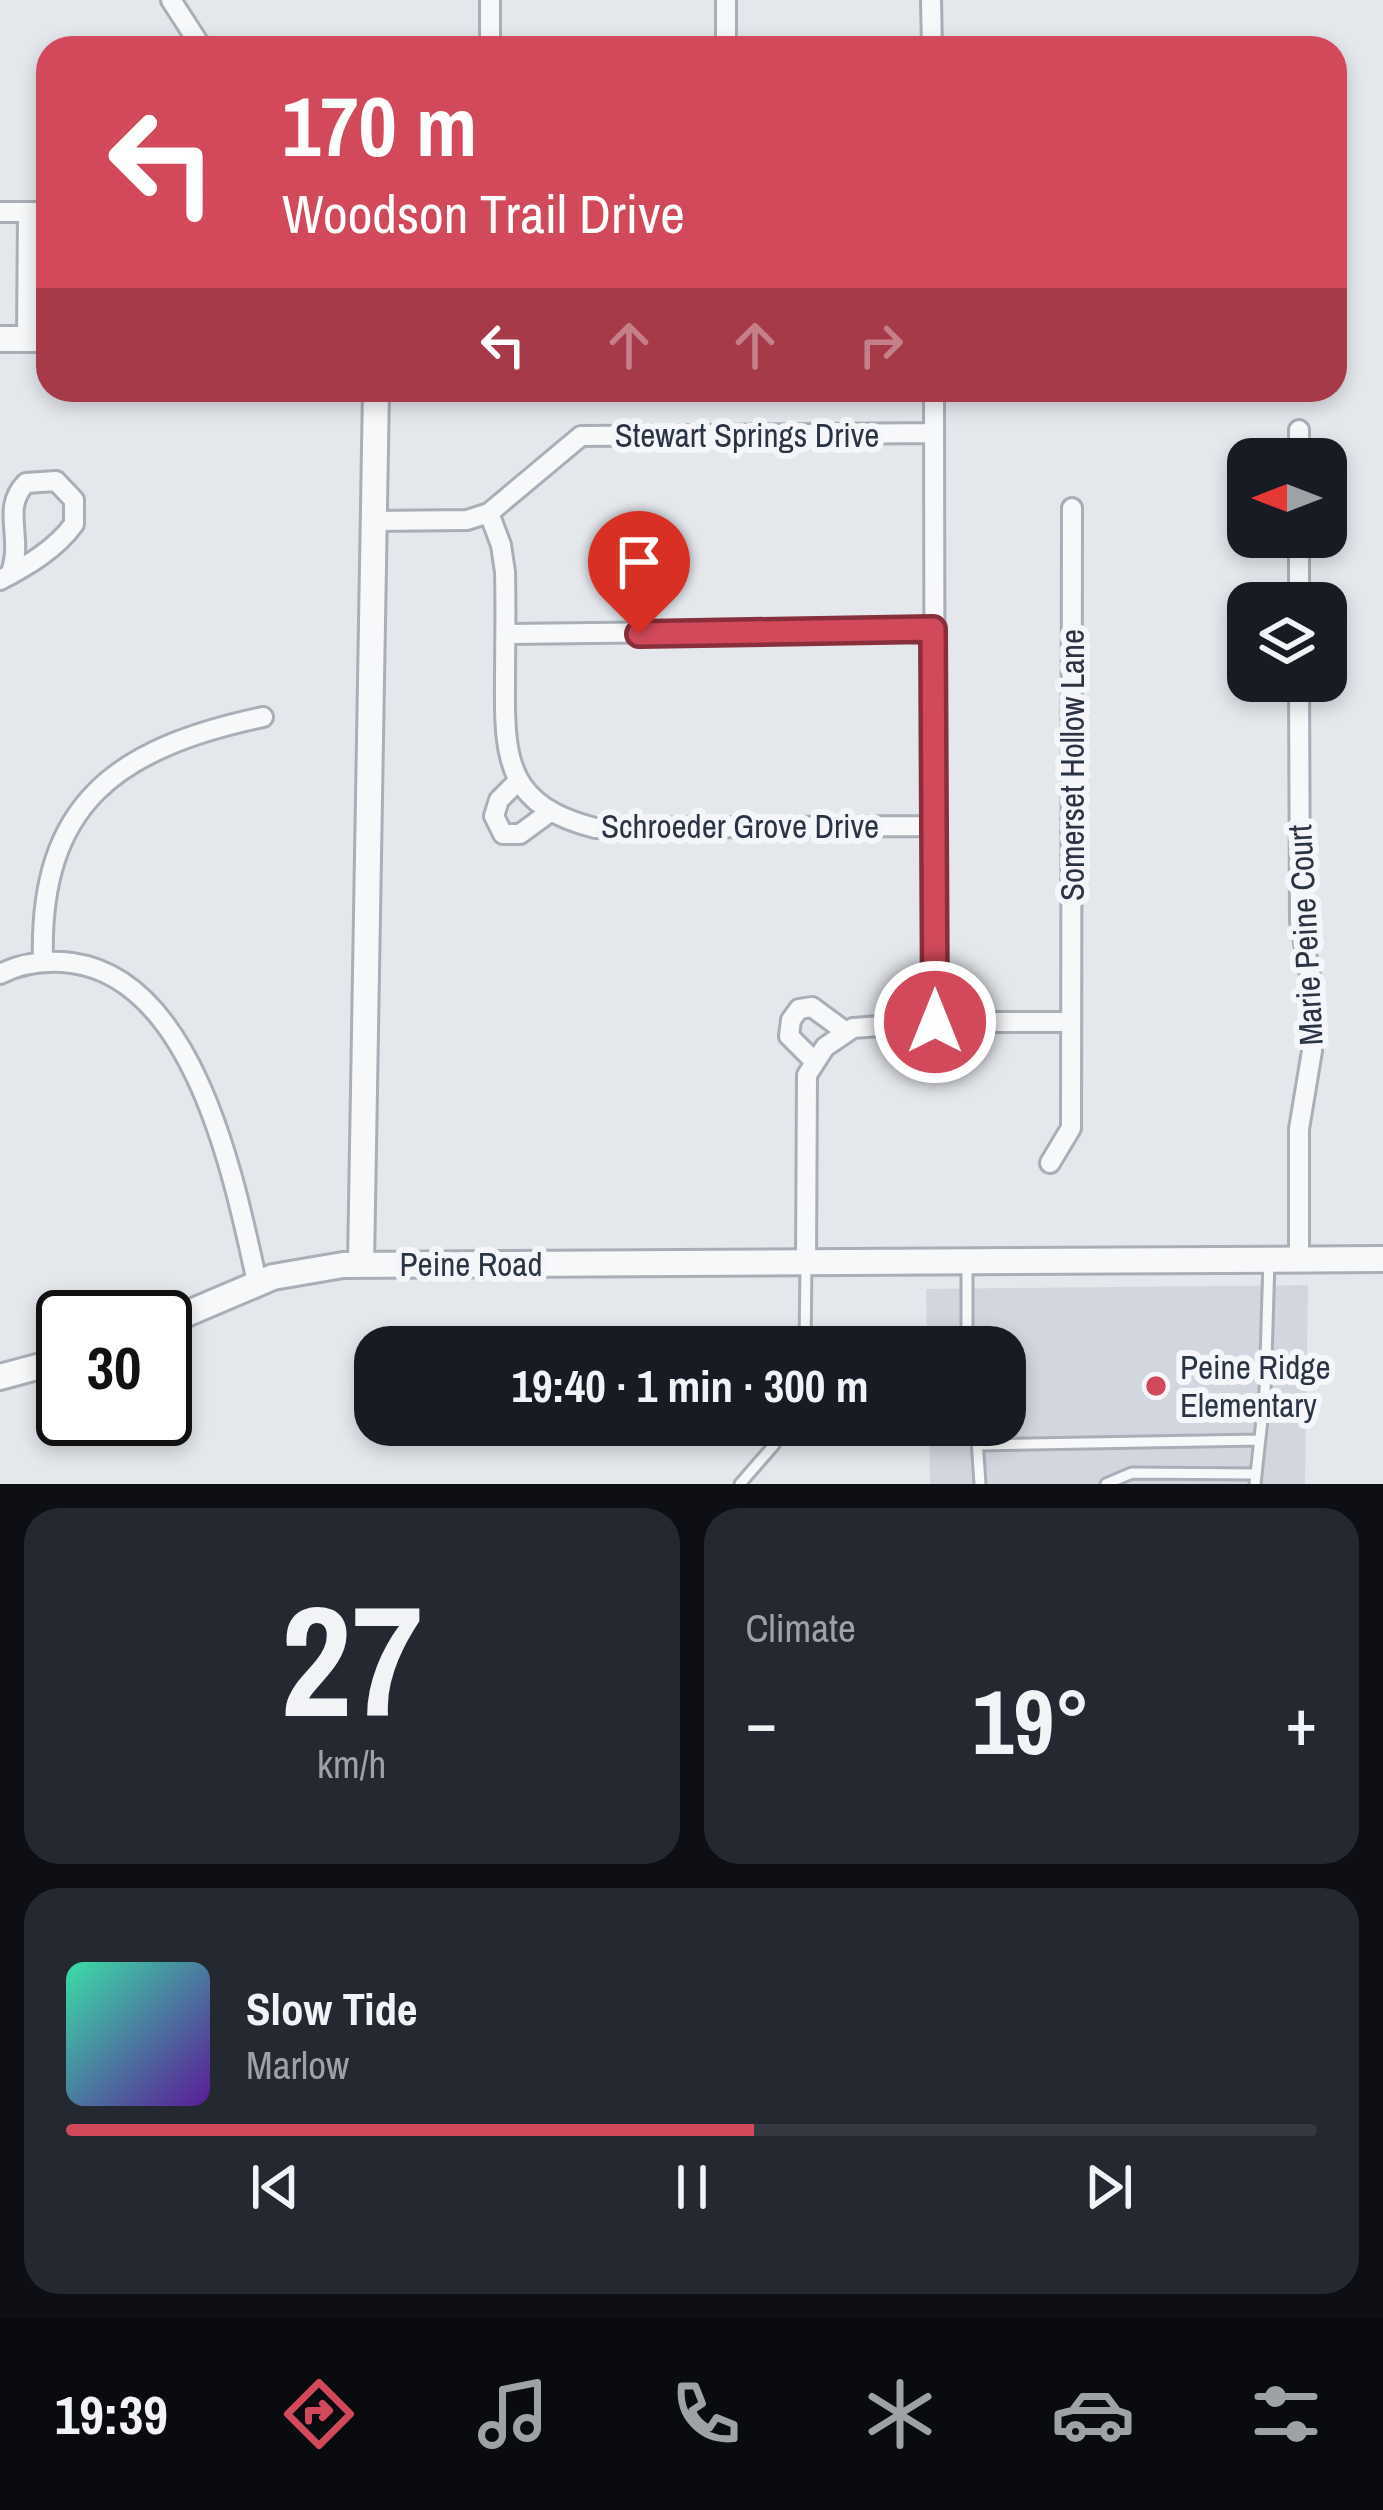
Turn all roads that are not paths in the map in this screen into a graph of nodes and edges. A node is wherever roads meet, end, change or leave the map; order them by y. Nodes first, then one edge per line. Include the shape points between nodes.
1 (171, 0) edge
2 (490, 0) edge
3 (726, 0) edge
4 (931, 0) edge
5 (194, 36) edge
6 (490, 36) edge
7 (726, 36) edge
8 (932, 36) edge
9 (0, 212) edge
10 (36, 213) edge
11 (36, 339) edge
12 (0, 340) edge
13 (376, 402) edge
14 (934, 402) edge
15 (1298, 430) dead end
16 (933, 433) junction
17 (1298, 438) edge
18 (1072, 508) dead end
19 (489, 513) junction
20 (373, 521) junction
21 (5, 577) edge
22 (933, 629) junction
23 (506, 634) junction
24 (1299, 702) edge
25 (263, 717) dead end
26 (518, 781) junction
27 (550, 812) junction
28 (933, 826) junction
29 (43, 962) junction
30 (0, 974) edge
31 (935, 1022) junction
32 (1070, 1022) junction
33 (847, 1032) junction
34 (815, 1063) junction
35 (1050, 1163) dead end
36 (1383, 1259) edge
37 (1269, 1260) junction
38 (1298, 1260) junction
39 (967, 1262) junction
40 (806, 1263) junction
41 (361, 1264) junction
42 (257, 1282) junction
43 (192, 1311) edge
44 (805, 1326) edge
45 (968, 1326) edge
46 (36, 1367) edge
47 (0, 1377) edge
48 (1259, 1440) junction
49 (1026, 1444) edge
50 (772, 1446) edge
51 (979, 1446) edge
52 (1255, 1479) edge
53 (740, 1484) edge
54 (980, 1484) edge
55 (1106, 1484) edge

1 - 5 street
2 - 6 street
3 - 7 street
4 - 8 street
9 - 10 street
11 - 12 street
13 - 20 street, Peine Road
14 - 16 street
15 - 17 street
16 - 19 street, Stewart Springs Drive via 581,436
16 - 22 street
18 - 32 street, Somerset Hollow Lane
19 - 20 street
19 - 23 street via 503,558
20 - 41 street, Peine Road
21 - 21 street via 74,524 74,500 56,481 26,483 14,497 18,547
22 - 23 street
22 - 28 street
23 - 26 street via 504,744
24 - 38 street, Marie Peine Court via 1300,921 1312,1051 1299,1129
25 - 29 street via 166,744 98,790 75,817 45,891
26 - 27 street, Schroeder Grove Drive
26 - 27 street via 494,816 503,833 520,834
27 - 28 street, Schroeder Grove Drive via 595,828
28 - 31 street
29 - 30 street
29 - 42 street via 112,974 175,1040 219,1131
31 - 32 street
31 - 33 street
32 - 35 street, Somerset Hollow Lane via 1071,1128
33 - 34 street
33 - 34 street via 812,1007 799,1009 789,1036
34 - 40 street via 807,1075
36 - 38 street, Peine Road
37 - 38 street, Peine Road
37 - 39 street, Peine Road
37 - 48 lane
39 - 40 street, Peine Road
39 - 45 lane
40 - 41 street, Peine Road
40 - 44 lane
41 - 42 street
42 - 43 street
46 - 47 street
48 - 49 lane
48 - 52 lane
50 - 53 lane
51 - 54 lane
52 - 55 lane via 1132,1473

